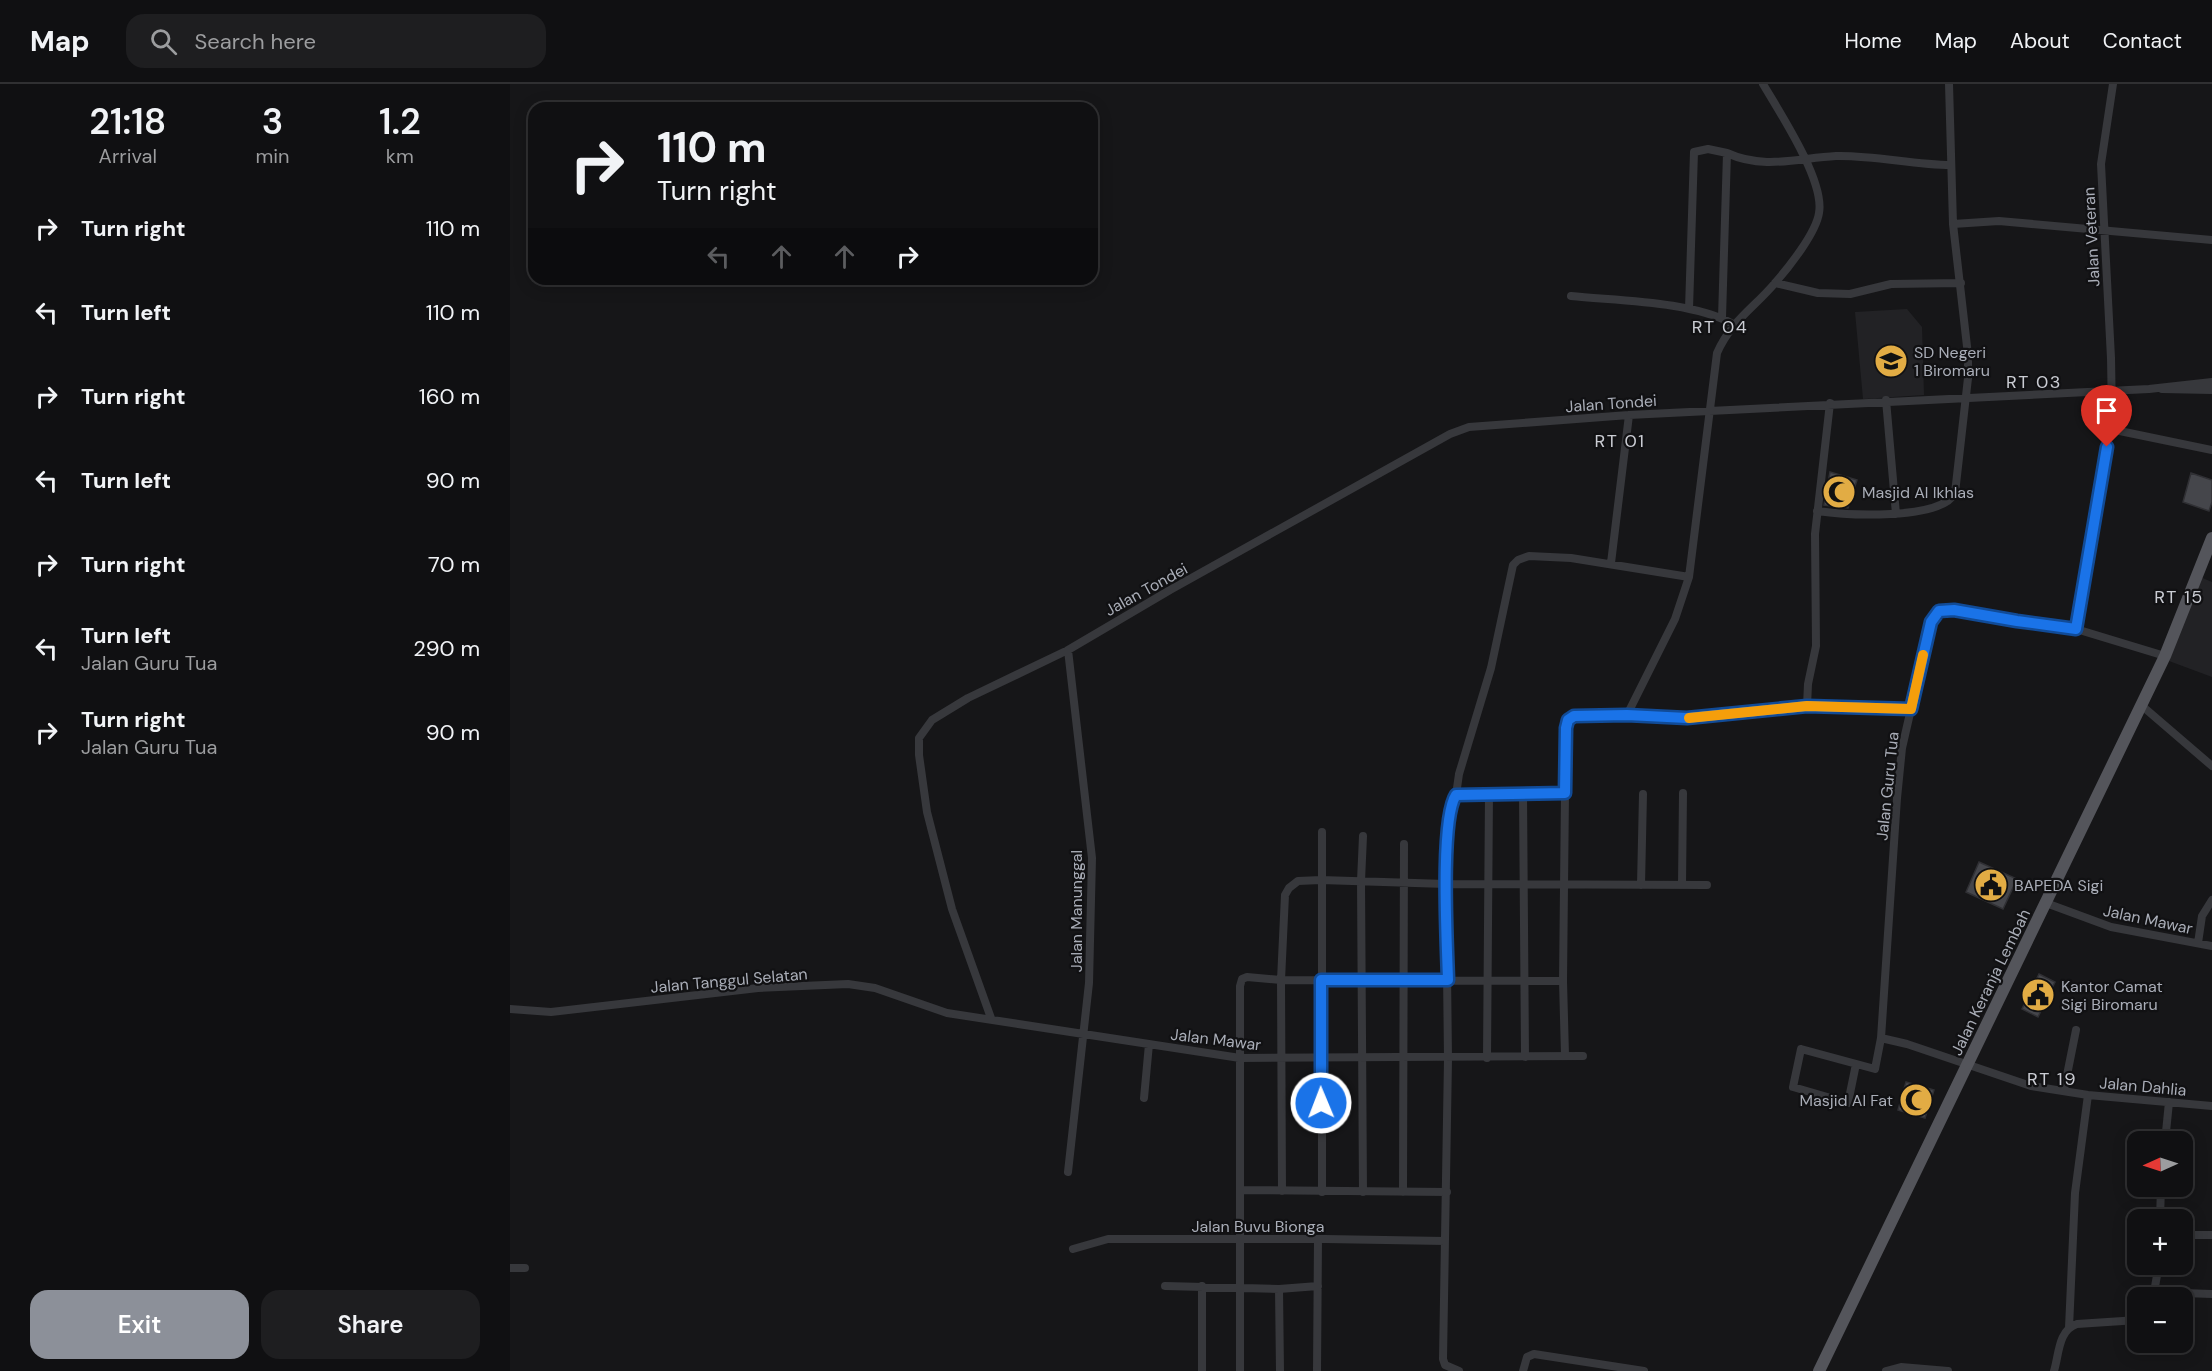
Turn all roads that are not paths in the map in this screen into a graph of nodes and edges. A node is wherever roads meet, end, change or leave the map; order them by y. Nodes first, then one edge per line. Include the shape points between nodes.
1 (1763, 84) edge
2 (1949, 84) edge
3 (2113, 84) edge
4 (1728, 153) junction
5 (1805, 161) junction
6 (1951, 165) junction
7 (1953, 224) junction
8 (2104, 230) junction
9 (2212, 240) edge
10 (1775, 283) junction
11 (1961, 283) junction
12 (1571, 296) dead end
13 (1689, 309) junction
14 (1722, 318) junction
15 (1733, 324) junction
16 (2212, 382) edge
17 (2149, 388) junction
18 (2112, 390) junction
19 (2212, 390) edge
20 (1966, 396) junction
21 (1886, 400) junction
22 (1830, 404) junction
23 (1710, 411) junction
24 (1629, 415) junction
25 (2110, 429) junction
26 (2212, 450) edge
27 (1817, 511) junction
28 (1896, 514) junction
29 (2212, 538) edge
30 (1611, 563) junction
31 (1689, 578) junction
32 (2076, 629) junction
33 (1068, 650) junction
34 (2165, 656) junction
35 (2141, 705) junction
36 (1807, 706) junction
37 (1911, 709) junction
38 (1627, 715) junction
39 (2212, 766) edge
40 (1488, 793) junction
41 (1565, 793) junction
42 (1683, 793) dead end
43 (1523, 794) junction
44 (1643, 794) dead end
45 (1456, 795) junction
46 (1322, 832) dead end
47 (1363, 836) dead end
48 (1404, 844) dead end
49 (1321, 880) junction
50 (1361, 881) junction
51 (1403, 881) junction
52 (1446, 884) junction
53 (1488, 884) junction
54 (1524, 884) junction
55 (1564, 885) junction
56 (1641, 885) junction
57 (1682, 885) junction
58 (1707, 885) dead end
59 (2212, 900) edge
60 (2046, 903) junction
61 (2198, 944) junction
62 (2212, 946) edge
63 (1281, 980) junction
64 (1321, 980) junction
65 (1361, 980) junction
66 (1448, 980) junction
67 (1486, 980) junction
68 (1403, 981) junction
69 (1563, 981) junction
70 (1523, 982) junction
71 (510, 1009) edge
72 (992, 1018) junction
73 (2076, 1030) dead end
74 (1082, 1034) junction
75 (1881, 1038) junction
76 (1149, 1044) junction
77 (1564, 1055) junction
78 (1583, 1056) dead end
79 (1525, 1057) junction
80 (1240, 1058) junction
81 (1320, 1058) junction
82 (1487, 1058) junction
83 (1281, 1059) junction
84 (1362, 1059) junction
85 (1403, 1059) junction
86 (1448, 1059) junction
87 (1856, 1064) junction
88 (1968, 1064) junction
89 (2064, 1090) junction
90 (2088, 1095) junction
91 (1144, 1098) dead end
92 (2169, 1102) junction
93 (2212, 1106) edge
94 (2166, 1131) edge
95 (1068, 1172) dead end
96 (1241, 1190) junction
97 (1282, 1191) junction
98 (1322, 1192) junction
99 (1363, 1192) junction
100 (1403, 1192) junction
101 (1447, 1192) junction
102 (2193, 1235) edge
103 (2212, 1235) edge
104 (1318, 1239) junction
105 (1241, 1240) junction
106 (1445, 1241) junction
107 (1073, 1250) dead end
108 (510, 1268) edge
109 (525, 1268) dead end
110 (1165, 1286) dead end
111 (1202, 1286) junction
112 (1318, 1286) junction
113 (1241, 1287) junction
114 (1279, 1289) junction
115 (2193, 1294) edge
116 (2212, 1294) edge
117 (2127, 1321) edge
118 (2069, 1328) junction
119 (1202, 1371) edge
120 (1240, 1371) edge
121 (1281, 1371) edge
122 (1317, 1371) edge
123 (1460, 1371) edge
124 (1524, 1371) edge
125 (1644, 1371) edge
126 (1819, 1371) edge
127 (1886, 1371) edge
128 (1948, 1371) edge
129 (2054, 1371) edge

1 - 5 street
2 - 6 street
3 - 8 street, Jalan Veteran via 2101,151
4 - 5 street via 1747,161
4 - 13 street via 1708,149 1694,153
4 - 14 street
5 - 6 street via 1836,156
5 - 10 street via 1816,184 1819,213 1810,233
6 - 7 street
7 - 8 street via 1999,221
7 - 11 street
8 - 9 street
8 - 18 street, Jalan Veteran
10 - 11 street via 1818,293 1850,294 1891,284
10 - 15 street
11 - 20 street via 1968,345
12 - 13 street
13 - 14 street
14 - 15 street
15 - 23 street via 1717,353
16 - 17 street, Jalan Tondei
17 - 18 street, Jalan Tondei
17 - 19 street
18 - 20 street, Jalan Tondei
18 - 25 street, Jalan Veteran
20 - 21 street, Jalan Tondei
20 - 28 street via 1953,497
21 - 22 street, Jalan Tondei
21 - 28 street
22 - 23 street, Jalan Tondei
22 - 27 street
23 - 24 street, Jalan Tondei
23 - 31 street
24 - 30 street
24 - 33 street, Jalan Tondei via 1461,429
25 - 26 street
25 - 32 street, Jalan Veteran
27 - 28 street via 1861,516
27 - 36 street via 1817,636
29 - 34 main road, Jalan Keranja Lembah
30 - 31 street
30 - 45 street via 1529,556 1513,566 1491,668
31 - 38 street via 1676,619
32 - 34 street, Jalan Guru Tua
32 - 37 street, Jalan Guru Tua via 1939,611 1931,622
33 - 72 street, Jalan Tondei via 968,698 932,720 920,738 922,784 939,862
33 - 74 street, Jalan Manunggal via 1092,858 1089,983
34 - 35 main road, Jalan Keranja Lembah
35 - 39 street
35 - 60 main road, Jalan Keranja Lembah
36 - 37 street
36 - 38 street via 1687,718
37 - 75 street, Jalan Guru Tua via 1896,798
38 - 41 street via 1580,715 1568,720
40 - 43 street
40 - 45 street
40 - 53 street
41 - 43 street
41 - 55 street
42 - 57 street
43 - 54 street
44 - 56 street
45 - 52 street via 1450,806
46 - 49 street
47 - 50 street
48 - 51 street
49 - 50 street
49 - 63 street via 1298,881 1285,895
49 - 64 street
50 - 51 street
50 - 65 street
51 - 52 street
51 - 68 street
52 - 53 street
52 - 66 street
53 - 54 street
53 - 67 street
54 - 55 street
54 - 70 street
55 - 56 street
55 - 69 street
56 - 57 street
57 - 58 street
59 - 61 street via 2202,916
60 - 61 street, Jalan Mawar via 2111,927
60 - 88 main road, Jalan Keranja Lembah
61 - 62 street, Jalan Mawar
63 - 64 street
63 - 80 street via 1242,979
63 - 83 street
64 - 65 street
64 - 81 street
65 - 68 street
65 - 84 street
66 - 67 street
66 - 68 street
66 - 86 street
67 - 70 street
67 - 82 street
68 - 85 street
69 - 70 street
69 - 77 street
70 - 79 street
71 - 72 street, Jalan Tanggul Selatan via 551,1012 759,988 848,984 875,988 947,1013
72 - 74 street, Jalan Mawar
73 - 89 street
74 - 76 street, Jalan Mawar
74 - 95 street, Jalan Manunggal
75 - 87 street, Jalan Guru Tua via 1875,1069
75 - 88 street
76 - 80 street, Jalan Mawar
76 - 91 street
77 - 78 street, Jalan Mawar
77 - 79 street, Jalan Mawar
79 - 82 street, Jalan Mawar
80 - 83 street, Jalan Mawar
80 - 96 street
81 - 83 street, Jalan Mawar
81 - 84 street, Jalan Mawar
81 - 98 street
82 - 86 street, Jalan Mawar
83 - 97 street
84 - 85 street, Jalan Mawar
84 - 99 street
85 - 86 street, Jalan Mawar
85 - 100 street
86 - 101 street
87 - 87 street via 1801,1050 1793,1087 1848,1102
88 - 89 street, Jalan Dahlia via 2022,1083
88 - 126 main road, Jalan Keranja Lembah
89 - 90 street, Jalan Dahlia
90 - 92 street, Jalan Dahlia
90 - 118 street via 2075,1193
92 - 93 street, Jalan Dahlia
92 - 94 street
96 - 97 street
96 - 105 street
97 - 98 street
98 - 99 street
99 - 100 street
100 - 101 street
101 - 106 street
102 - 103 street
104 - 105 street, Jalan Buvu Bionga
104 - 106 street, Jalan Buvu Bionga
104 - 112 street
105 - 107 street, Jalan Buvu Bionga via 1108,1239
105 - 113 street
106 - 123 street via 1443,1359 1444,1365
108 - 109 street
110 - 111 street
111 - 113 street
111 - 119 street
112 - 114 street
112 - 122 street
113 - 114 street
113 - 120 street
114 - 121 street
115 - 116 street
117 - 118 street
118 - 129 street via 2061,1341
124 - 125 street via 1527,1357 1533,1354
127 - 128 street via 1908,1367

